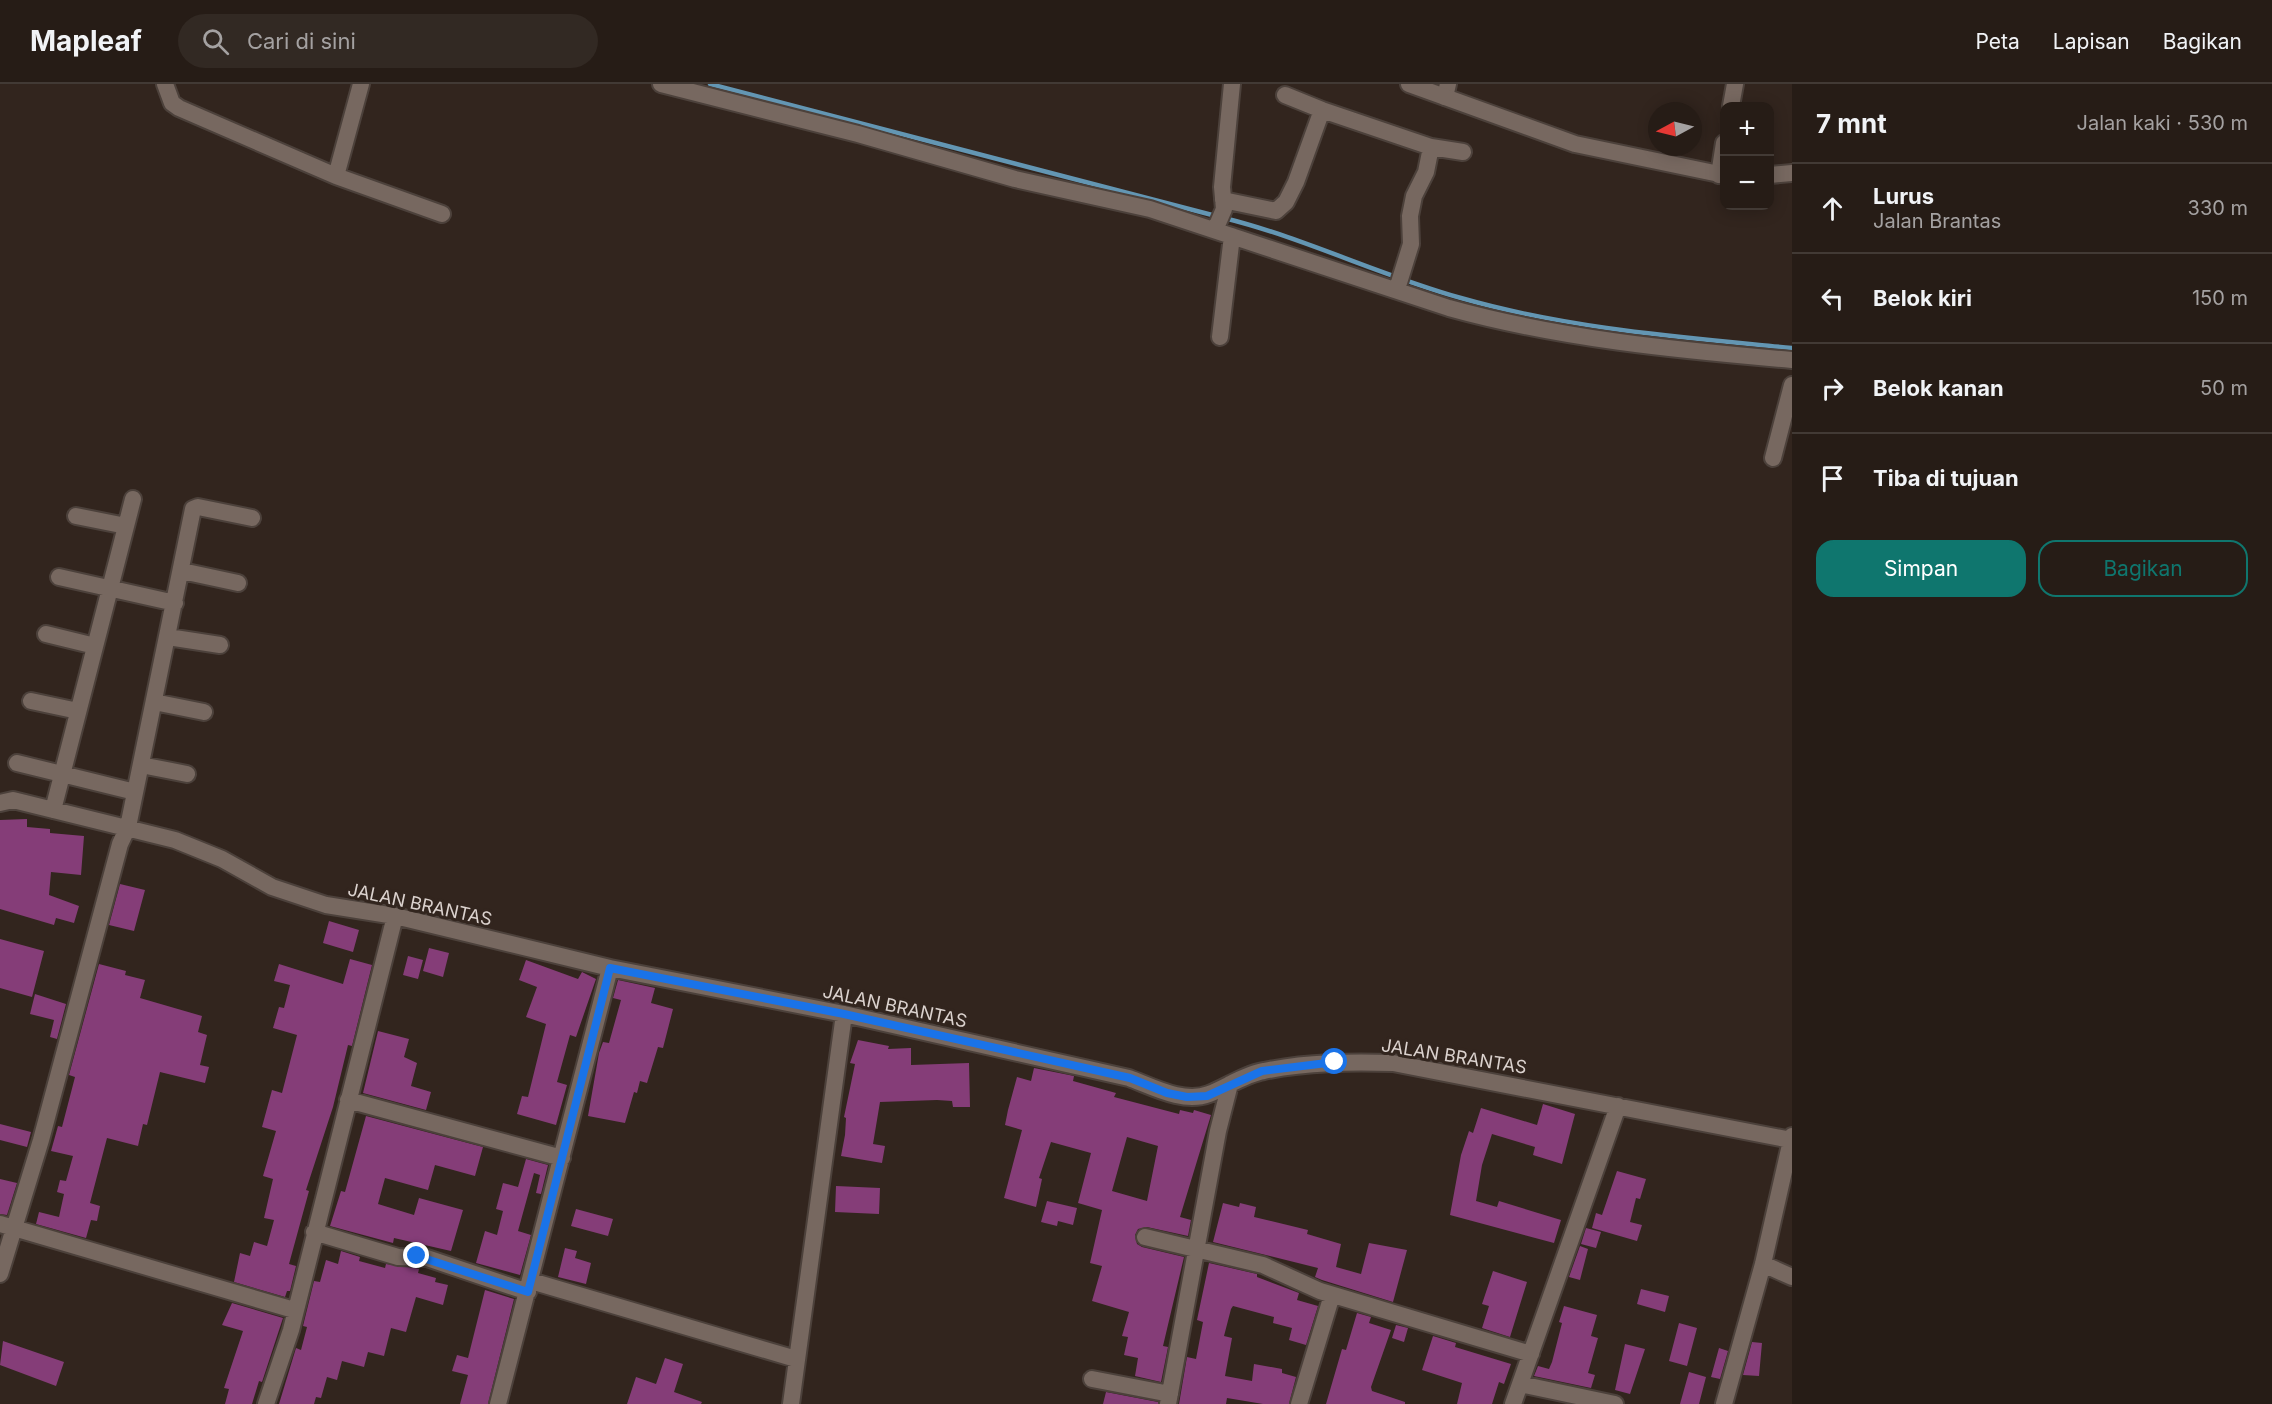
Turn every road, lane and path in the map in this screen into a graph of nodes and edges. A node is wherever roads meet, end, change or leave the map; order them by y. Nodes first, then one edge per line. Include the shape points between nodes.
1 (165, 84) edge
2 (361, 84) edge
3 (661, 84) edge
4 (1232, 84) edge
5 (1409, 84) edge
6 (1735, 84) edge
7 (1446, 90) edge
8 (1285, 95) dead end
9 (1732, 102) edge
10 (1322, 110) junction
11 (1431, 147) junction
12 (1463, 152) dead end
13 (1792, 173) edge
14 (1720, 175) edge
15 (1774, 175) edge
16 (336, 176) junction
17 (442, 214) dead end
18 (1220, 216) junction
19 (1232, 236) junction
20 (1399, 282) junction
21 (1220, 337) dead end
22 (1792, 360) edge
23 (1792, 385) edge
24 (1773, 458) dead end
25 (133, 499) dead end
26 (76, 516) dead end
27 (252, 518) dead end
28 (126, 526) junction
29 (182, 571) junction
30 (59, 578) dead end
31 (238, 583) dead end
32 (110, 588) junction
33 (175, 603) junction
34 (46, 634) dead end
35 (168, 637) junction
36 (220, 645) dead end
37 (95, 646) junction
38 (31, 701) dead end
39 (154, 702) junction
40 (78, 711) junction
41 (204, 712) dead end
42 (17, 763) dead end
43 (141, 765) junction
44 (187, 774) dead end
45 (61, 776) junction
46 (135, 792) junction
47 (0, 803) edge
48 (53, 810) junction
49 (128, 828) junction
50 (395, 916) junction
51 (610, 968) junction
52 (844, 1014) junction
53 (1230, 1084) junction
54 (348, 1100) junction
55 (1618, 1106) junction
56 (1791, 1138) edge
57 (562, 1158) junction
58 (7, 1226) edge
59 (314, 1232) junction
60 (1145, 1237) dead end
61 (1197, 1249) junction
62 (1763, 1264) junction
63 (0, 1274) edge
64 (1792, 1277) edge
65 (530, 1286) junction
66 (1332, 1295) junction
67 (294, 1310) junction
68 (1531, 1354) junction
69 (796, 1359) junction
70 (1092, 1379) dead end
71 (1520, 1384) junction
72 (1169, 1399) edge
73 (266, 1404) edge
74 (498, 1404) edge
75 (791, 1404) edge
76 (1299, 1404) edge
77 (1513, 1404) edge
78 (1613, 1404) edge
79 (1724, 1404) edge

1 - 16 street via 172,103 179,108
2 - 16 street
3 - 18 street via 1016,179 1150,209
4 - 18 street
5 - 7 street
6 - 9 street
7 - 14 street via 1575,144
8 - 10 street
10 - 11 street
10 - 18 street via 1296,182 1281,208
11 - 12 street
11 - 20 street via 1426,172 1414,196 1411,244
13 - 15 street
16 - 17 street
18 - 19 street
19 - 20 street
19 - 21 street
20 - 22 street via 1499,322 1567,335
23 - 24 street
25 - 28 street
26 - 28 street
27 - 29 street via 195,507
28 - 32 street
29 - 31 street
29 - 33 street
30 - 32 street
32 - 33 street
32 - 37 street
33 - 35 street
34 - 37 street
35 - 36 street
35 - 39 street
37 - 40 street
38 - 40 street
39 - 41 street
39 - 43 street
40 - 45 street
42 - 45 street
43 - 44 street
43 - 46 street
45 - 46 street
45 - 48 street
46 - 49 street
47 - 48 street, JALAN BRANTAS via 13,800
48 - 49 street, JALAN BRANTAS
49 - 50 street, JALAN BRANTAS via 175,840 222,859 283,891 326,905
49 - 58 street via 120,844 41,1140
50 - 51 street, JALAN BRANTAS
50 - 54 street
51 - 52 street, JALAN BRANTAS
51 - 57 street
52 - 53 street, JALAN BRANTAS via 1130,1078 1187,1097 1207,1096
52 - 69 street
53 - 55 street, JALAN BRANTAS via 1262,1071 1335,1062 1393,1063
53 - 61 street
54 - 57 street
54 - 59 street
55 - 56 street, JALAN BRANTAS
55 - 68 street
56 - 62 street
57 - 65 street
58 - 63 street
58 - 67 street
59 - 65 street via 398,1257 427,1258
59 - 67 street
60 - 61 street
61 - 66 street via 1263,1265
61 - 72 street
62 - 64 street
62 - 79 street
65 - 69 street
65 - 74 street
66 - 68 street
66 - 76 street
67 - 73 street
68 - 71 street
69 - 75 street
70 - 72 street
71 - 77 street
71 - 78 street

